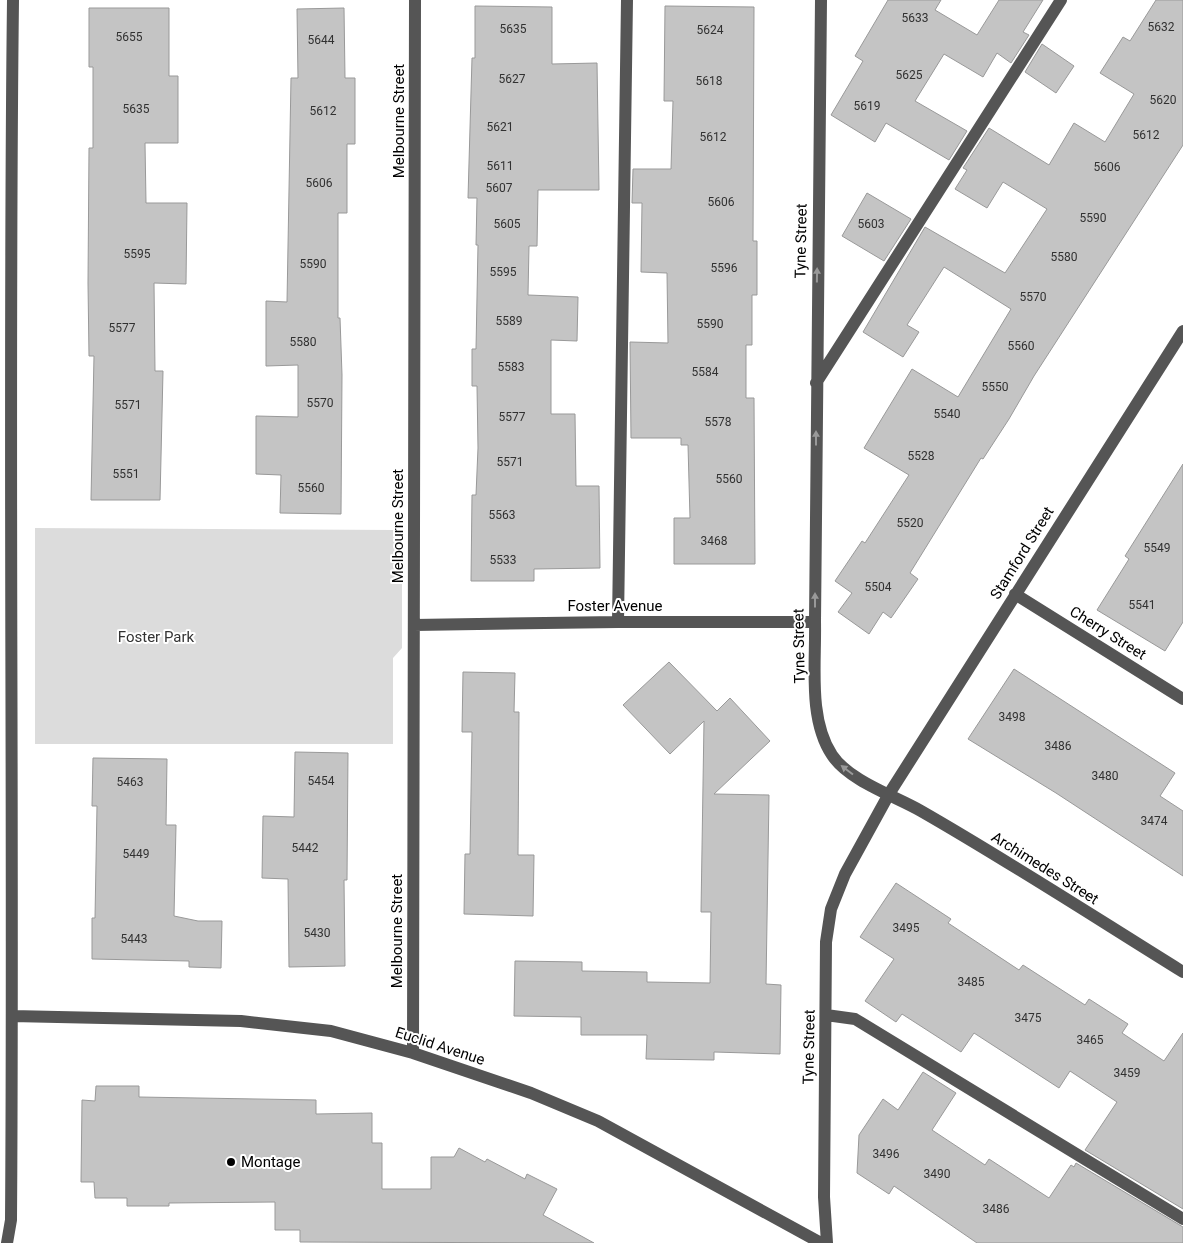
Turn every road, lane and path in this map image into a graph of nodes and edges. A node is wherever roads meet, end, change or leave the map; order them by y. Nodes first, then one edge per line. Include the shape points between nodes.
1 (13, 0) edge
2 (415, 0) edge
3 (627, 0) edge
4 (822, 0) edge
5 (1061, 0) edge
6 (1183, 330) edge
7 (816, 383) junction
8 (1015, 594) junction
9 (618, 622) junction
10 (815, 622) junction
11 (414, 625) junction
12 (5, 679) edge
13 (1183, 699) edge
14 (889, 794) junction
15 (1183, 972) edge
16 (826, 1015) junction
17 (12, 1016) junction
18 (413, 1053) junction
19 (1183, 1219) edge
20 (8, 1243) edge
21 (821, 1243) edge
22 (827, 1243) edge

1 - 12 street
2 - 11 street, Melbourne Street
3 - 9 street
7 -> 4 street, Tyne Street
5 - 7 street
6 - 8 street, Stamford Street
10 -> 7 street, Tyne Street
8 - 13 street, Cherry Street
8 - 14 street, Stamford Street
9 - 10 street, Foster Avenue
9 - 11 street, Foster Avenue
14 -> 10 street, Tyne Street via 846,770 832,756 820,734 816,702
11 - 18 street, Melbourne Street
12 - 17 street
14 - 15 street, Archimedes Street
14 - 16 street, Tyne Street via 845,874 831,908 826,942
16 - 19 street via 855,1018
16 - 22 street, Tyne Street via 824,1197
17 - 18 street, Euclid Avenue via 241,1021 331,1032
17 - 20 street
18 - 21 street, Euclid Avenue via 531,1093 598,1122

